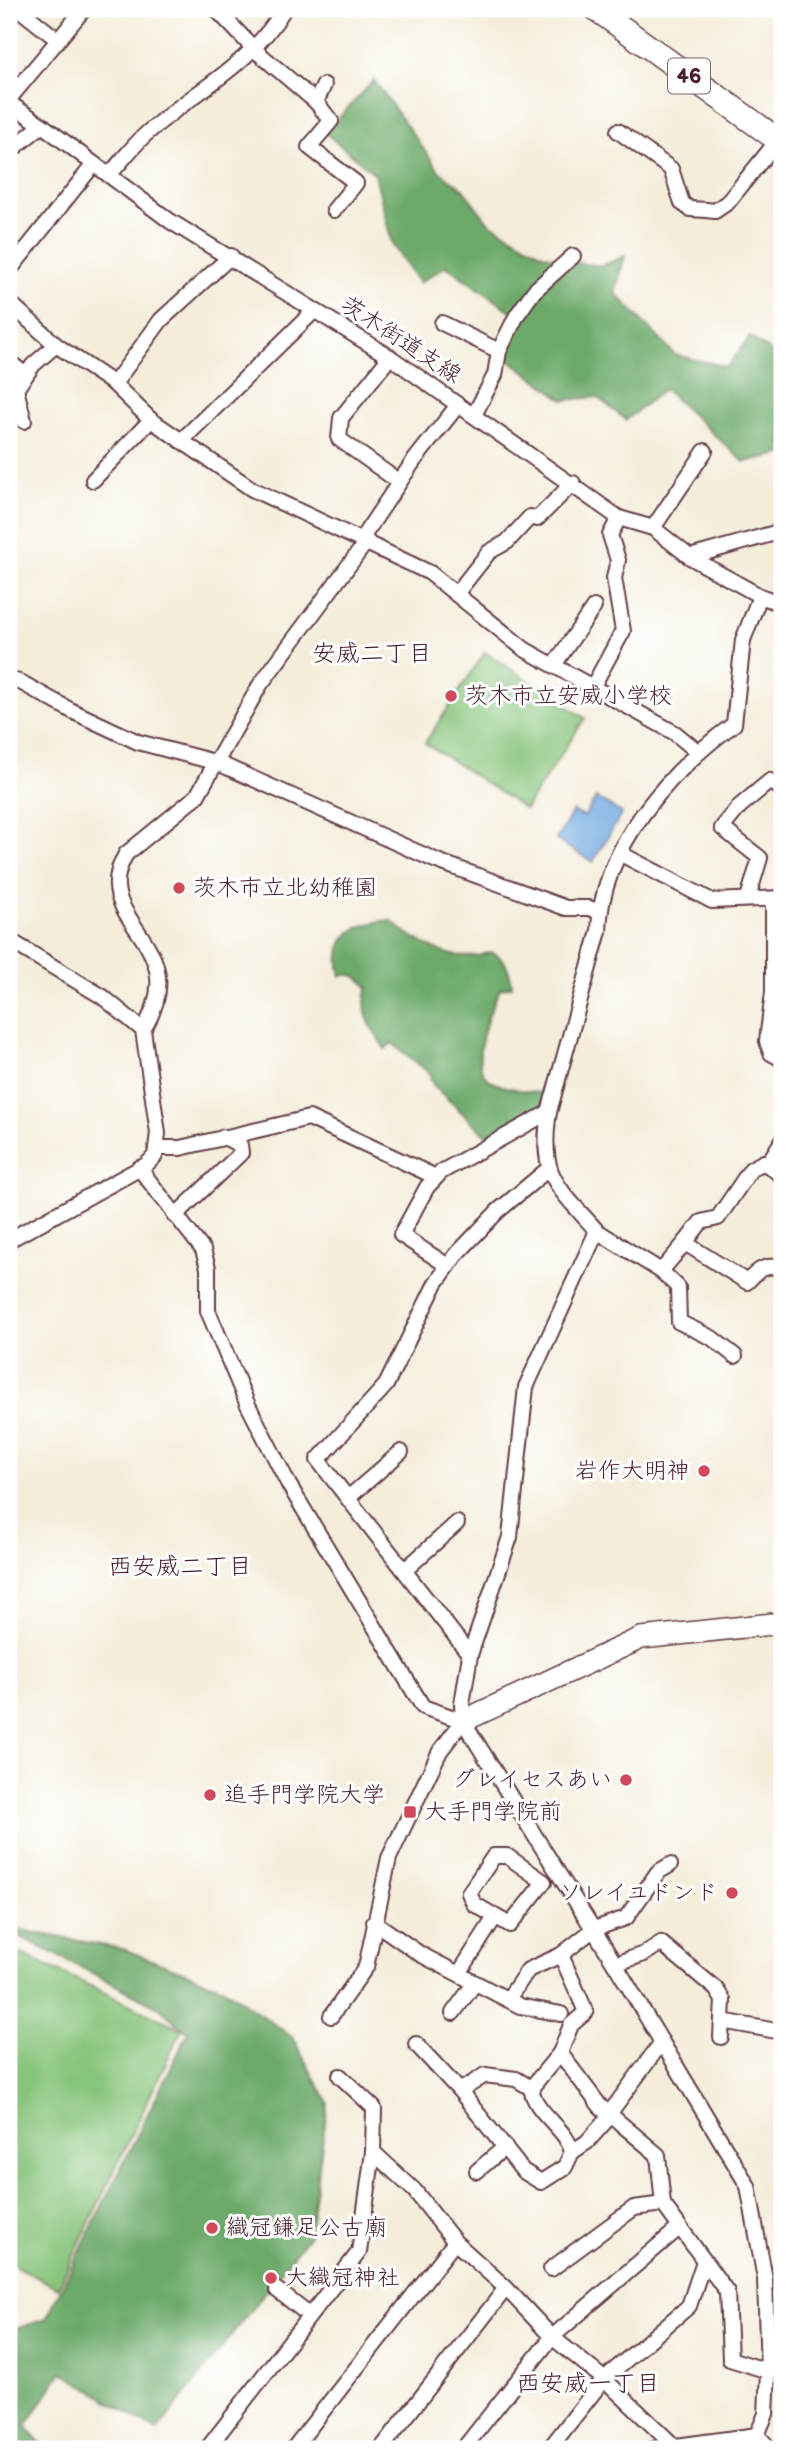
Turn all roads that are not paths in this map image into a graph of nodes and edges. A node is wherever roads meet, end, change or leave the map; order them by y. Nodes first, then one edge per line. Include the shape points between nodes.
1 (19, 9) edge
2 (84, 9) edge
3 (216, 9) edge
4 (284, 9) edge
5 (596, 9) edge
6 (58, 40) junction
7 (255, 50) junction
8 (324, 85) dead end
9 (9, 101) edge
10 (316, 102) junction
11 (42, 125) junction
12 (618, 131) dead end
13 (780, 141) edge
14 (9, 152) edge
15 (94, 164) junction
16 (109, 175) junction
17 (334, 210) dead end
18 (231, 256) junction
19 (573, 256) dead end
20 (9, 271) edge
21 (9, 302) edge
22 (314, 311) junction
23 (442, 323) dead end
24 (56, 345) junction
25 (499, 351) junction
26 (390, 357) junction
27 (9, 362) edge
28 (26, 375) junction
29 (114, 384) junction
30 (458, 405) junction
31 (474, 415) junction
32 (151, 420) junction
33 (24, 421) dead end
34 (181, 441) junction
35 (705, 452) dead end
36 (396, 479) dead end
37 (93, 480) dead end
38 (573, 484) junction
39 (619, 518) junction
40 (653, 528) junction
41 (782, 531) edge
42 (364, 539) junction
43 (690, 557) junction
44 (456, 594) junction
45 (760, 596) junction
46 (782, 604) edge
47 (594, 607) dead end
48 (554, 665) junction
49 (9, 680) edge
50 (593, 686) junction
51 (697, 751) junction
52 (218, 763) junction
53 (782, 789) edge
54 (621, 854) junction
55 (748, 898) junction
56 (778, 898) edge
57 (600, 912) junction
58 (9, 940) edge
59 (143, 1030) junction
60 (782, 1059) edge
61 (549, 1112) junction
62 (224, 1137) junction
63 (782, 1141) edge
64 (157, 1148) junction
65 (767, 1165) junction
66 (139, 1168) junction
67 (547, 1170) junction
68 (782, 1176) edge
69 (436, 1177) junction
70 (175, 1216) junction
71 (597, 1231) junction
72 (9, 1240) edge
73 (685, 1243) junction
74 (448, 1266) junction
75 (782, 1267) edge
76 (661, 1271) junction
77 (735, 1356) dead end
78 (401, 1452) dead end
79 (348, 1498) junction
80 (457, 1523) dead end
81 (405, 1570) junction
82 (782, 1623) edge
83 (470, 1655) junction
84 (463, 1721) junction
85 (670, 1865) dead end
86 (495, 1917) junction
87 (373, 1922) junction
88 (594, 1929) junction
89 (561, 1955) junction
90 (615, 1964) junction
91 (460, 1972) junction
92 (475, 1983) junction
93 (508, 1999) junction
94 (453, 2013) dead end
95 (561, 2014) dead end
96 (331, 2016) dead end
97 (722, 2021) junction
98 (782, 2032) edge
99 (721, 2037) dead end
100 (662, 2042) junction
101 (416, 2044) dead end
102 (560, 2053) junction
103 (340, 2076) dead end
104 (531, 2088) junction
105 (460, 2091) junction
106 (610, 2114) junction
107 (505, 2147) junction
108 (373, 2152) junction
109 (572, 2152) junction
110 (477, 2171) dead end
111 (663, 2204) junction
112 (679, 2228) junction
113 (455, 2242) junction
114 (704, 2261) junction
115 (551, 2269) dead end
116 (506, 2288) junction
117 (276, 2290) dead end
118 (309, 2315) junction
119 (551, 2337) junction
120 (768, 2371) junction
121 (604, 2379) junction
122 (757, 2435) junction
123 (674, 2446) junction
124 (207, 2449) edge
125 (293, 2449) edge
126 (381, 2449) edge
127 (463, 2449) edge
128 (549, 2449) edge
129 (654, 2449) edge
130 (770, 2449) edge

1 - 6 street
2 - 6 street
3 - 7 street
4 - 7 street
5 - 13 main road, 46
6 - 9 street
7 - 10 street
7 - 16 street via 145,135
8 - 10 street
9 - 11 street, 茨木街道支線
10 - 17 street via 331,121 309,147 356,183
11 - 14 street
11 - 15 street, 茨木街道支線
12 - 13 street via 671,169 682,203 690,209 715,211
15 - 16 street, 茨木街道支線
15 - 20 street
16 - 18 street, 茨木街道支線 via 170,221
18 - 22 street, 茨木街道支線
18 - 29 street via 161,320
19 - 25 street via 534,292
21 - 24 street
22 - 26 street, 茨木街道支線
22 - 34 street
23 - 25 street
24 - 28 street
24 - 29 street
25 - 31 street via 495,375
26 - 30 street, 茨木街道支線
26 - 36 street via 341,418 339,439
27 - 28 street
28 - 33 street via 16,389
29 - 32 street
30 - 31 street, 茨木街道支線
30 - 42 street via 413,462
31 - 38 street, 茨木街道支線
32 - 34 street
32 - 37 street
34 - 42 street via 253,489
35 - 40 street
38 - 39 street, 茨木街道支線
38 - 44 street via 537,519 530,517 507,542 489,552
39 - 40 street, 茨木街道支線
39 - 50 street via 610,535 618,560 614,578 623,631
40 - 43 street, 茨木街道支線
41 - 43 street
42 - 44 street via 430,573
42 - 52 street via 260,685
43 - 45 street, 茨木街道支線
44 - 48 street via 524,649
45 - 46 street, 茨木街道支線
45 - 51 street via 743,640 734,724
47 - 48 street
48 - 50 street
49 - 52 street via 138,742
50 - 51 street via 675,733
51 - 54 street via 639,822
52 - 57 street via 437,860 566,908
52 - 59 street via 190,805 126,854 120,865 118,900 150,948 159,986 154,1012
53 - 55 street via 770,781 722,828 760,858
54 - 55 street via 712,901
54 - 57 street
55 - 56 street
56 - 60 street via 767,1041 771,1053
57 - 61 street via 599,931
58 - 59 street via 103,998
59 - 64 street
61 - 67 street via 544,1140
61 - 69 street
62 - 64 street
62 - 69 street via 309,1118
62 - 70 street via 240,1145 241,1153
63 - 65 street
64 - 66 street
65 - 68 street
65 - 73 street via 764,1162 751,1169 718,1218 701,1222
66 - 70 street
66 - 72 street
67 - 71 street
67 - 74 street via 498,1211
69 - 74 street via 401,1235
70 - 84 street via 204,1254 208,1311 289,1485 423,1707
71 - 76 street
71 - 83 street via 526,1387 510,1537
73 - 75 street via 747,1282 768,1265
73 - 76 street
74 - 79 street via 386,1385 318,1460
76 - 77 street via 678,1287 679,1322
78 - 79 street
79 - 81 street
80 - 81 street
81 - 83 street
82 - 84 street via 641,1638
83 - 84 street
84 - 87 street via 440,1751 389,1858
84 - 88 street
85 - 88 street via 658,1872 625,1918
86 - 86 street via 510,1925 544,1882 508,1856 494,1856 469,1893 474,1904
86 - 91 street
87 - 91 street via 420,1954
87 - 96 street via 366,1967
88 - 89 street
88 - 90 street
89 - 93 street via 528,1970
89 - 102 street via 586,2012 570,2025
90 - 97 street via 661,1943 716,1989 723,2000
90 - 100 street
91 - 92 street
92 - 93 street
92 - 94 street
93 - 95 street
97 - 98 street
97 - 99 street
100 - 106 street
100 - 120 street via 748,2186 765,2279
101 - 105 street
102 - 104 street
102 - 106 street
103 - 108 street via 374,2108
104 - 105 street via 516,2079 485,2075
104 - 109 street via 538,2106
105 - 107 street
106 - 109 street
106 - 111 street via 658,2155
107 - 109 street via 523,2171 541,2182 565,2167
107 - 110 street
108 - 113 street via 414,2190
108 - 118 street via 359,2252
111 - 112 street
111 - 115 street via 634,2208
112 - 114 street
112 - 119 street
113 - 116 street
113 - 125 street
114 - 120 street via 727,2292 730,2359
114 - 121 street via 689,2306
116 - 119 street
116 - 126 street
117 - 118 street
118 - 124 street
119 - 121 street
119 - 127 street
120 - 122 street via 766,2414
121 - 123 street
121 - 128 street
122 - 123 street
122 - 130 street
123 - 129 street

